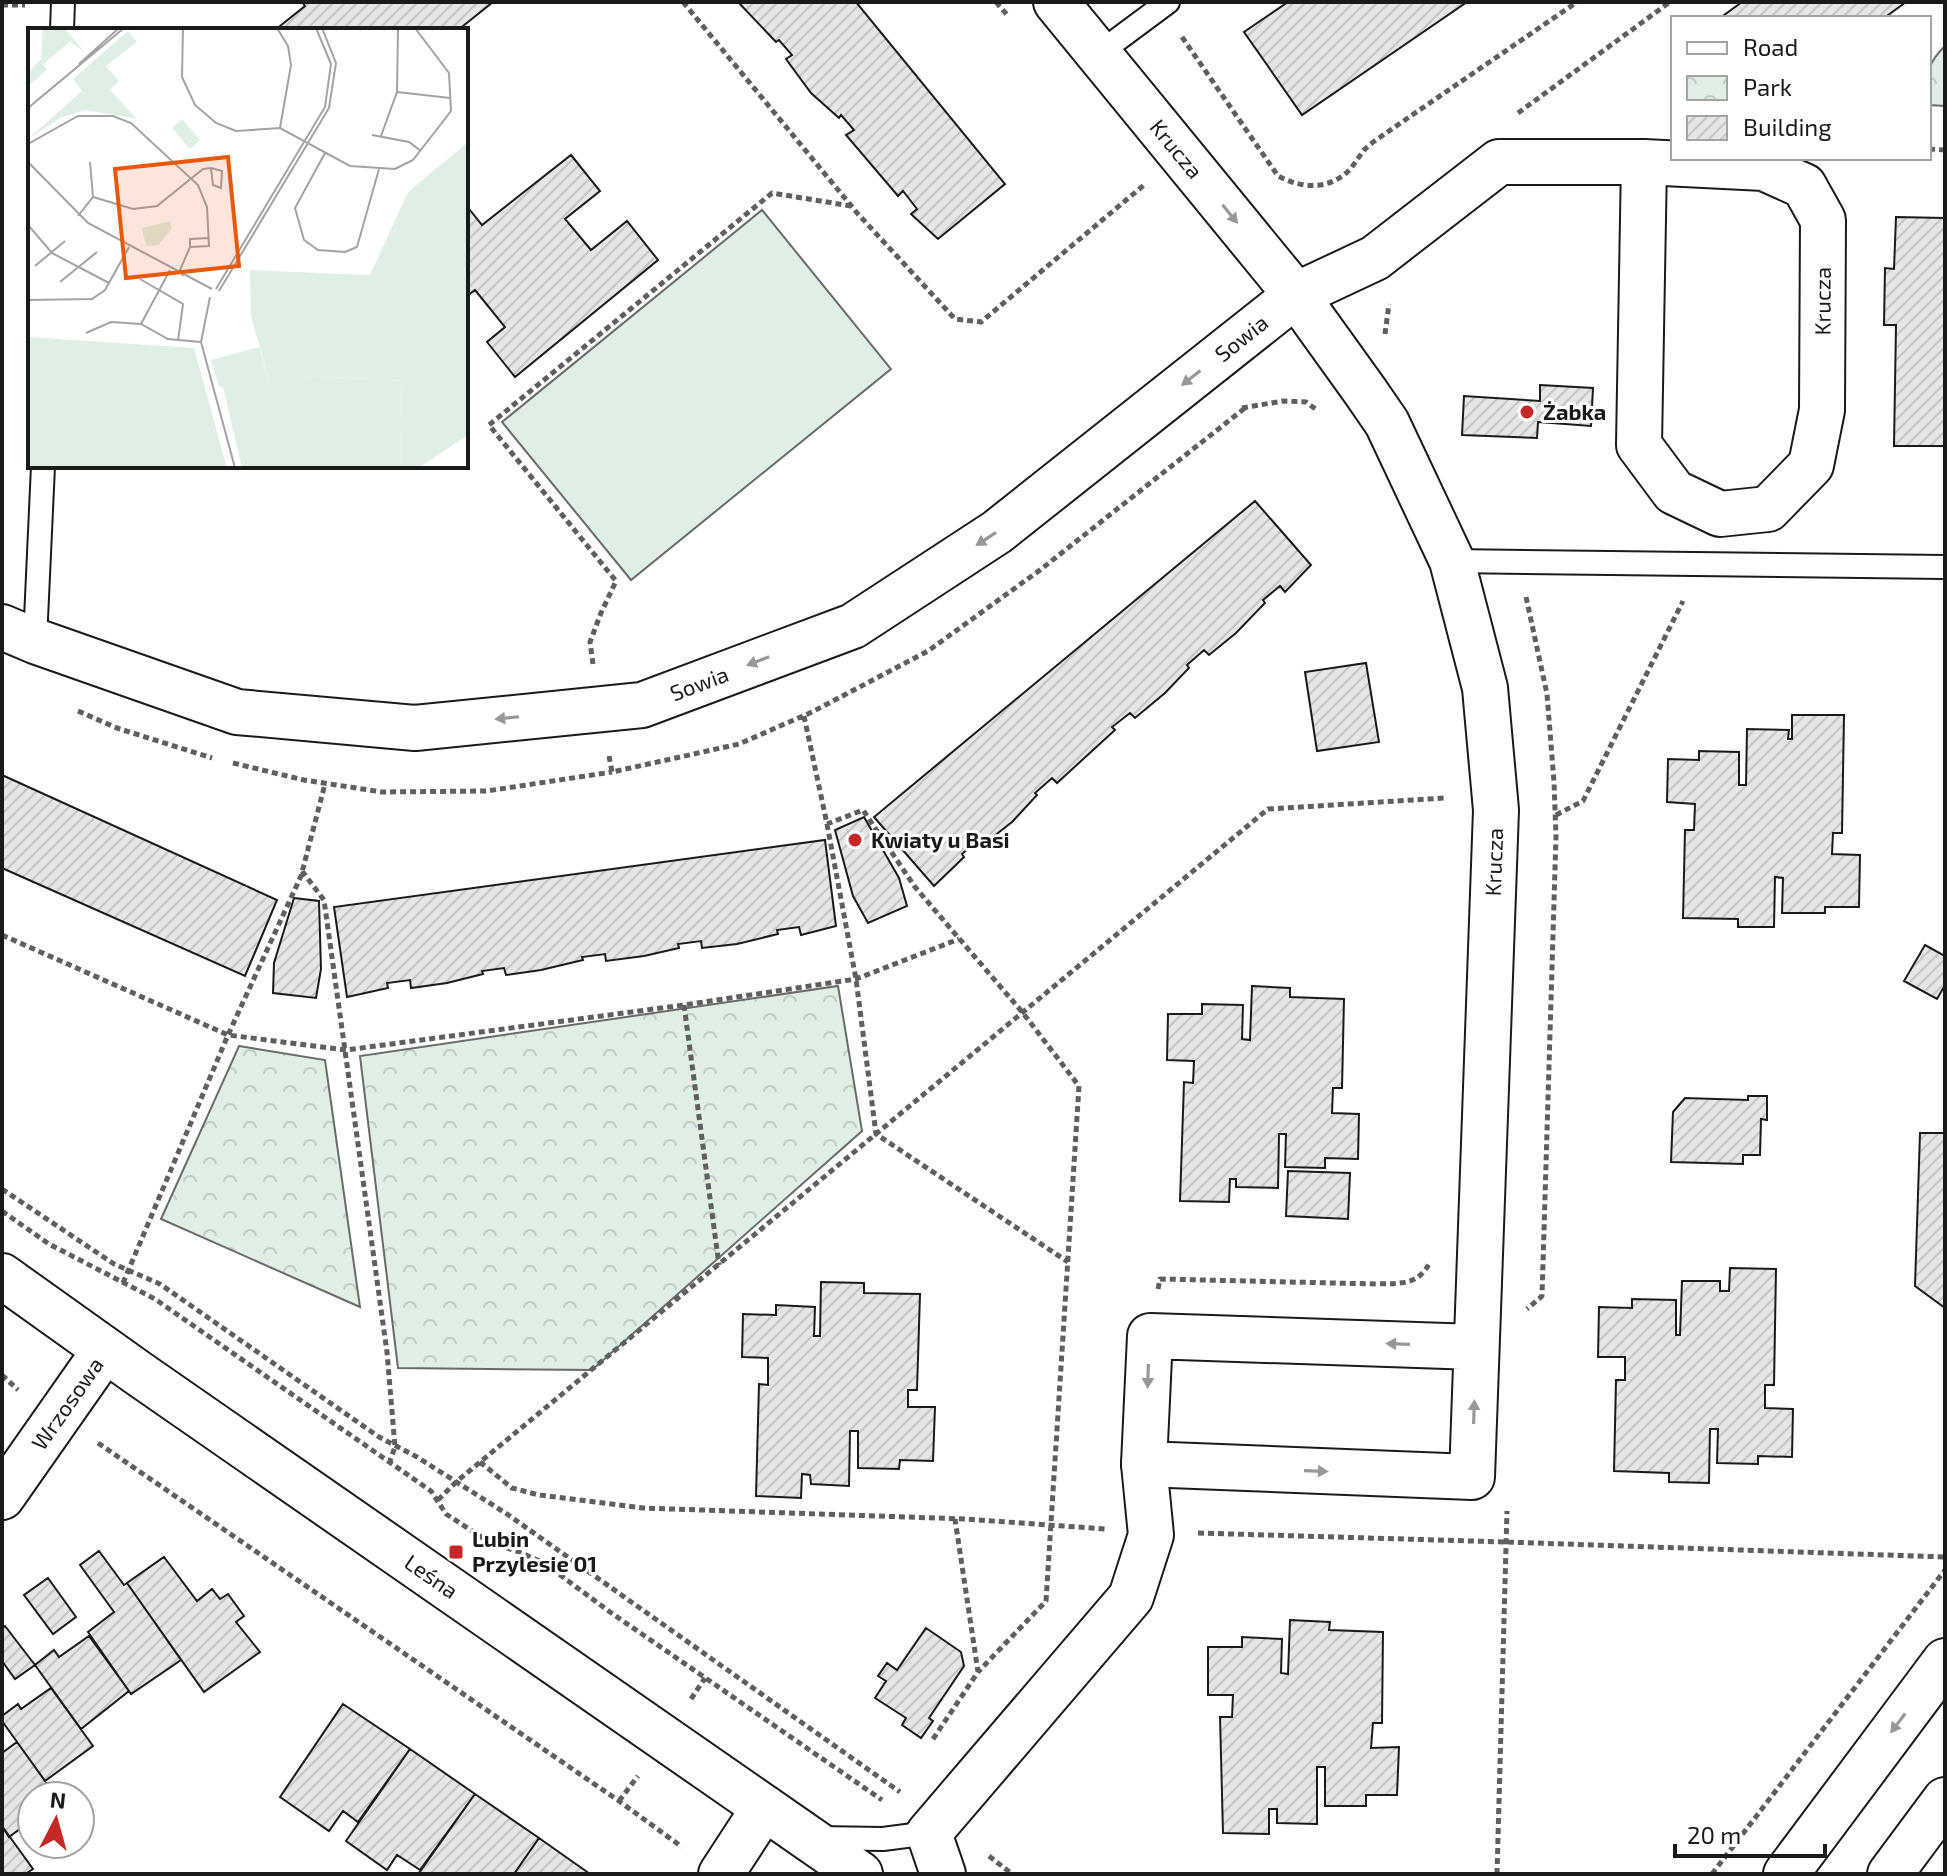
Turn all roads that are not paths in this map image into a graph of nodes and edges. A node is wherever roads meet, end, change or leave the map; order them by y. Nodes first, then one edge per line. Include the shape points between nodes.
1 (63, 2) edge
2 (1056, 2) edge
3 (1165, 5) edge
4 (62, 28) edge
5 (1098, 54) junction
6 (1644, 162) junction
7 (1296, 295) junction
8 (43, 468) edge
9 (1452, 561) junction
10 (1945, 567) edge
11 (18, 634) edge
12 (2, 1276) edge
13 (1476, 1347) junction
14 (105, 1350) junction
15 (1144, 1464) junction
16 (2, 1497) edge
17 (1945, 1661) edge
18 (1945, 1800) edge
19 (764, 1808) junction
20 (934, 1827) junction
21 (808, 1838) junction
22 (721, 1874) edge
23 (860, 1874) edge
24 (943, 1874) edge
25 (1786, 1874) edge
26 (1890, 1874) edge

1 - 4 lane
2 - 5 street, Krucza
3 - 5 lane
5 -> 7 street, Krucza
6 - 6 street, Krucza via 1764,168 1804,186 1823,220 1822,410 1811,465 1768,509 1720,514 1674,492 1639,445
6 - 7 street, Krucza via 1499,162 1375,258
7 - 9 street, Krucza via 1387,423
7 -> 11 street, Sowia via 997,532 853,626 642,705 415,728 237,712
8 - 11 lane
9 - 10 lane
9 - 13 street, Krucza via 1485,688 1496,810
12 - 14 street, Leśna
13 -> 15 street via 1150,1336
15 -> 13 street, Krucza via 1472,1477
14 - 16 street, Wrzosowa
14 - 19 street, Leśna
15 - 20 street via 1150,1532 1131,1597
17 -> 25 street
18 - 26 street
19 - 21 street, Leśna
19 - 22 street
20 - 21 lane via 883,1839
20 - 24 street
21 - 23 street, Leśna

